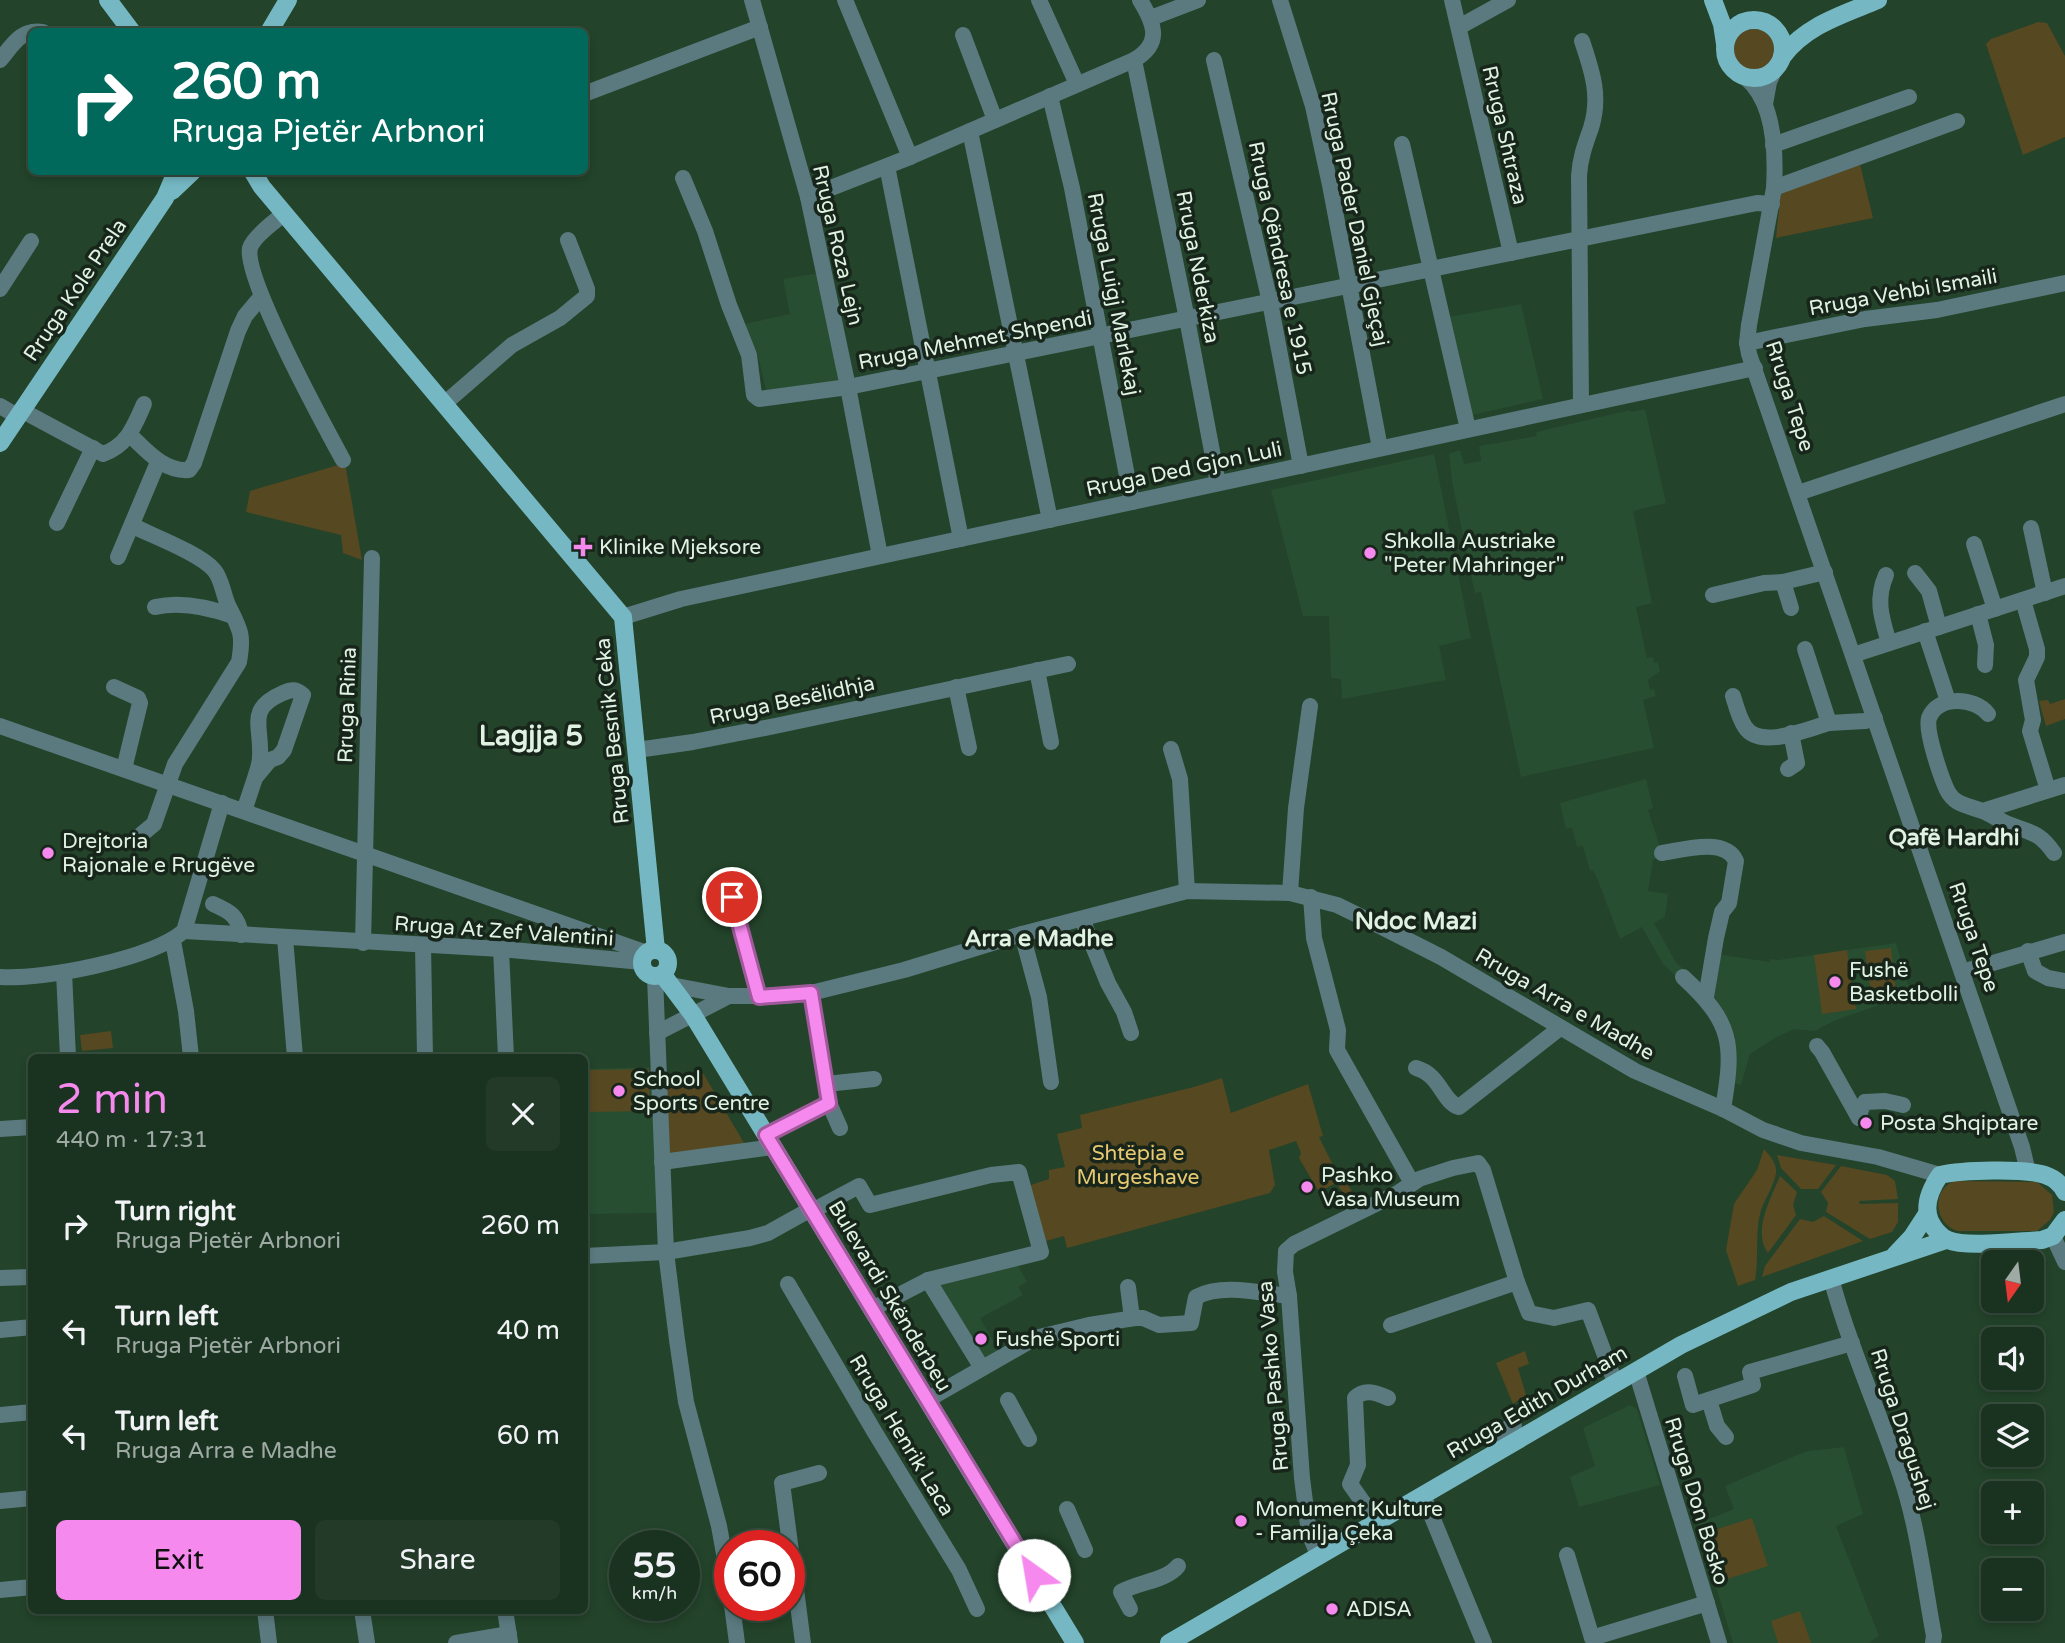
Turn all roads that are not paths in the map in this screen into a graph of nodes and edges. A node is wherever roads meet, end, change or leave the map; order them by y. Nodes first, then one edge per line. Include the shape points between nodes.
1 (108, 0) edge
2 (288, 0) edge
3 (752, 0) edge
4 (845, 0) edge
5 (1038, 0) edge
6 (1140, 0) edge
7 (1198, 0) edge
8 (1280, 0) edge
9 (1452, 0) edge
10 (1508, 0) edge
11 (1715, 0) edge
12 (1878, 0) edge
13 (1151, 18) junction
14 (1749, 20) junction
15 (1772, 26) junction
16 (760, 27) junction
17 (1459, 27) junction
18 (1812, 27) junction
19 (129, 28) edge
20 (271, 28) edge
21 (28, 32) edge
22 (963, 34) dead end
23 (1582, 41) dead end
24 (1725, 44) junction
25 (0, 60) edge
26 (1135, 60) junction
27 (1214, 60) dead end
28 (1779, 63) junction
29 (1745, 78) junction
30 (1077, 84) junction
31 (588, 92) edge
32 (1050, 96) junction
33 (1909, 97) dead end
34 (1765, 104) junction
35 (995, 120) junction
36 (1957, 121) dead end
37 (970, 131) junction
38 (1402, 144) dead end
39 (1773, 145) junction
40 (910, 157) junction
41 (887, 166) junction
42 (175, 175) edge
43 (189, 175) edge
44 (683, 178) dead end
45 (257, 179) edge
46 (1773, 196) junction
47 (808, 197) junction
48 (165, 198) junction
49 (284, 214) junction
50 (1579, 239) junction
51 (568, 240) dead end
52 (31, 241) dead end
53 (1511, 253) junction
54 (1429, 270) junction
55 (2065, 283) edge
56 (1348, 286) junction
57 (0, 289) edge
58 (261, 297) junction
59 (1270, 302) junction
60 (1187, 319) junction
61 (1102, 336) junction
62 (1747, 342) junction
63 (1016, 354) junction
64 (1755, 368) junction
65 (929, 371) junction
66 (848, 387) junction
67 (144, 404) dead end
68 (444, 404) junction
69 (2065, 404) edge
70 (1581, 405) junction
71 (0, 406) edge
72 (19, 413) junction
73 (1468, 429) junction
74 (130, 435) junction
75 (0, 443) edge
76 (93, 448) junction
77 (1380, 448) junction
78 (342, 460) dead end
79 (158, 462) junction
80 (1301, 466) junction
81 (1218, 484) junction
82 (1798, 492) junction
83 (1132, 502) junction
84 (1050, 520) junction
85 (57, 523) dead end
86 (133, 526) junction
87 (2031, 528) dead end
88 (961, 539) junction
89 (1974, 544) dead end
90 (880, 556) junction
91 (118, 557) dead end
92 (372, 558) dead end
93 (1825, 572) junction
94 (1915, 573) dead end
95 (1886, 575) dead end
96 (1783, 582) junction
97 (2065, 586) edge
98 (2045, 593) junction
99 (1713, 595) dead end
100 (2023, 600) junction
101 (155, 607) dead end
102 (1791, 608) dead end
103 (1995, 609) junction
104 (1978, 614) junction
105 (233, 616) junction
106 (623, 617) junction
107 (1932, 629) junction
108 (1889, 643) junction
109 (1805, 649) dead end
110 (1853, 655) junction
111 (1069, 664) dead end
112 (1985, 665) dead end
113 (1037, 670) junction
114 (114, 687) dead end
115 (956, 687) junction
116 (1733, 695) dead end
117 (1948, 701) junction
118 (1310, 706) dead end
119 (1988, 714) dead end
120 (1875, 718) junction
121 (1829, 723) junction
122 (0, 726) edge
123 (1791, 733) junction
124 (1051, 742) dead end
125 (969, 748) dead end
126 (1171, 749) dead end
127 (637, 750) junction
128 (124, 769) junction
129 (1787, 769) dead end
130 (255, 778) junction
131 (167, 784) junction
132 (2065, 785) edge
133 (2048, 790) junction
134 (222, 803) junction
135 (244, 811) junction
136 (1983, 811) junction
137 (136, 839) dead end
138 (364, 853) junction
139 (1662, 853) dead end
140 (2054, 853) dead end
141 (1187, 891) junction
142 (1290, 893) junction
143 (732, 897) dead end
144 (1311, 897) junction
145 (214, 904) dead end
146 (1082, 919) junction
147 (1022, 934) junction
148 (242, 935) junction
149 (179, 936) junction
150 (285, 938) junction
151 (2065, 942) edge
152 (363, 943) junction
153 (423, 945) junction
154 (501, 949) junction
155 (2028, 951) junction
156 (648, 955) junction
157 (64, 972) junction
158 (1962, 972) junction
159 (1683, 976) dead end
160 (0, 977) edge
161 (663, 979) junction
162 (2065, 981) edge
163 (811, 993) junction
164 (729, 996) junction
165 (759, 997) junction
166 (1706, 997) junction
167 (693, 1015) junction
168 (1560, 1028) junction
169 (657, 1033) junction
170 (1131, 1033) dead end
171 (1817, 1046) dead end
172 (68, 1054) edge
173 (191, 1054) edge
174 (295, 1054) edge
175 (425, 1054) edge
176 (506, 1054) edge
177 (1416, 1068) dead end
178 (874, 1079) dead end
179 (1051, 1082) dead end
180 (826, 1084) junction
181 (829, 1103) junction
182 (1903, 1105) dead end
183 (1723, 1109) junction
184 (28, 1127) edge
185 (840, 1128) dead end
186 (0, 1129) edge
187 (769, 1141) junction
188 (662, 1162) junction
189 (1902, 1164) junction
190 (2028, 1172) junction
191 (1940, 1175) junction
192 (1412, 1184) junction
193 (2064, 1188) edge
194 (1930, 1193) junction
195 (812, 1210) junction
196 (1927, 1214) junction
197 (2065, 1220) edge
198 (2053, 1236) junction
199 (1946, 1240) junction
200 (666, 1252) junction
201 (588, 1256) edge
202 (1883, 1262) junction
203 (2065, 1262) edge
204 (28, 1277) edge
205 (0, 1278) edge
206 (1831, 1278) junction
207 (928, 1280) junction
208 (1517, 1283) junction
209 (788, 1284) dead end
210 (1128, 1287) dead end
211 (1289, 1296) junction
212 (872, 1309) junction
213 (1132, 1318) junction
214 (1391, 1325) dead end
215 (28, 1327) edge
216 (0, 1330) edge
217 (1852, 1343) junction
218 (982, 1368) junction
219 (1636, 1371) junction
220 (1685, 1376) dead end
221 (1615, 1382) junction
222 (1388, 1398) dead end
223 (927, 1400) junction
224 (1007, 1400) dead end
225 (1709, 1400) junction
226 (28, 1412) edge
227 (0, 1415) edge
228 (1514, 1424) dead end
229 (1495, 1435) dead end
230 (1726, 1437) dead end
231 (1029, 1439) dead end
232 (819, 1473) dead end
233 (1423, 1495) junction
234 (28, 1498) edge
235 (0, 1501) edge
236 (1067, 1509) dead end
237 (1377, 1522) junction
238 (720, 1530) edge
239 (1085, 1550) dead end
240 (1318, 1555) junction
241 (1567, 1555) dead end
242 (1178, 1566) dead end
243 (28, 1587) edge
244 (0, 1590) edge
245 (1707, 1603) junction
246 (977, 1609) dead end
247 (1130, 1609) dead end
248 (265, 1614) edge
249 (363, 1614) edge
250 (506, 1614) edge
251 (734, 1621) edge
252 (510, 1638) edge
253 (1934, 1640) edge
254 (269, 1643) edge
255 (367, 1643) edge
256 (456, 1643) edge
257 (737, 1643) edge
258 (803, 1643) edge
259 (1075, 1643) edge
260 (1169, 1643) edge
261 (1484, 1643) edge
262 (1719, 1643) edge

1 - 19 main road
2 - 20 main road
3 - 16 street, Rruga Roza Lejn
4 - 40 street
5 - 30 street
6 - 13 street
7 - 13 street
8 - 56 street, Rruga Pader Daniel Gjeçaj via 1313,106
9 - 17 street, Rruga Shtraza
10 - 17 street
11 - 14 main road, Rruga Tepe
11 - 24 main road, Rruga Tepe
12 - 18 main road
13 - 26 street via 1154,31 1149,47
14 - 15 main road, Rruga Tepe
14 - 24 main road via 1733,28
15 - 18 main road, Rruga Tepe
15 - 28 main road via 1781,40
16 - 31 street
16 - 47 street, Rruga Roza Lejn
17 - 53 street, Rruga Shtraza
18 - 28 main road
21 - 25 street
22 - 35 street
23 - 50 street via 1596,93 1580,157
24 - 29 main road, Rruga Tepe via 1729,65
26 - 30 street
26 - 60 street, Rruga Nderkiza
27 - 59 street, Rruga Qëndresa e 1915
28 - 29 main road via 1767,76
28 - 34 street, Rruga Tepe
29 - 34 street, Rruga Tepe
30 - 32 street
32 - 35 street
32 - 61 street, Rruga Luigj Marlekaj
33 - 39 street
34 - 39 street, Rruga Tepe
35 - 37 street
36 - 46 street
37 - 40 street
37 - 63 street
38 - 54 street
39 - 46 street, Rruga Tepe
40 - 41 street
41 - 47 street
41 - 65 street
42 - 48 main road, Rruga Kole Prela
43 - 48 main road, Rruga Kole Prela
44 - 66 street, Rruga Mehmet Shpendi via 749,355 754,395 774,398
45 - 49 main road, Rruga Besnik Ceka
46 - 50 street, Rruga Mehmet Shpendi via 1756,204
46 - 62 street, Rruga Tepe
47 - 66 street, Rruga Roza Lejn
48 - 72 main road, Rruga Kole Prela
49 - 58 street via 250,248
49 - 68 main road, Rruga Besnik Ceka
50 - 53 street, Rruga Mehmet Shpendi
50 - 70 street
51 - 68 street via 587,296 512,345
52 - 57 street
53 - 54 street, Rruga Mehmet Shpendi
54 - 56 street, Rruga Mehmet Shpendi
54 - 73 street
55 - 62 street, Rruga Vehbi Ismaili via 1950,308
56 - 59 street, Rruga Mehmet Shpendi
56 - 77 street, Rruga Pader Daniel Gjeçaj
58 - 78 street
58 - 79 street via 238,331 194,463 181,471
59 - 60 street, Rruga Mehmet Shpendi
59 - 80 street, Rruga Qëndresa e 1915
60 - 61 street, Rruga Mehmet Shpendi
60 - 81 street, Rruga Nderkiza
61 - 63 street, Rruga Mehmet Shpendi
61 - 83 street, Rruga Luigj Marlekaj
62 - 64 street, Rruga Tepe
63 - 65 street, Rruga Mehmet Shpendi
63 - 84 street
64 - 70 street, Rruga Ded Gjon Luli
64 - 82 street, Rruga Tepe
65 - 66 street, Rruga Mehmet Shpendi
65 - 88 street
66 - 90 street, Rruga Roza Lejn
67 - 74 street
68 - 106 main road, Rruga Besnik Ceka
69 - 82 street
70 - 73 street, Rruga Ded Gjon Luli
71 - 72 street
72 - 75 main road, Rruga Kole Prela
72 - 76 street
73 - 77 street, Rruga Ded Gjon Luli
74 - 76 street via 103,454
74 - 79 street
76 - 85 street
77 - 80 street, Rruga Ded Gjon Luli
79 - 86 street
80 - 81 street, Rruga Ded Gjon Luli
81 - 83 street, Rruga Ded Gjon Luli
82 - 93 street, Rruga Tepe
83 - 84 street, Rruga Ded Gjon Luli
84 - 88 street, Rruga Ded Gjon Luli
86 - 91 street
86 - 105 street via 215,570
87 - 98 street
88 - 90 street, Rruga Ded Gjon Luli
89 - 103 street
90 - 106 street, Rruga Ded Gjon Luli via 681,599
92 - 138 street, Rruga Rinia
93 - 96 street
93 - 110 street, Rruga Tepe
94 - 107 street via 1929,591
95 - 108 street via 1879,605
96 - 99 street
96 - 102 street
97 - 98 street
98 - 100 street
100 - 103 street
100 - 133 street via 2037,649 2026,680 2033,720 2030,731
101 - 105 street via 193,606
103 - 104 street
104 - 107 street
104 - 112 street via 1986,645
105 - 131 street via 242,642 239,662 185,746
106 - 127 main road, Rruga Besnik Ceka
107 - 108 street
107 - 117 street
108 - 110 street
109 - 121 street
110 - 120 street, Rruga Tepe
111 - 113 street, Rruga Besëlidhja
113 - 115 street, Rruga Besëlidhja
113 - 124 street
114 - 128 street via 140,703
115 - 125 street
115 - 127 street, Rruga Besëlidhja
116 - 123 street via 1745,728 1755,737
117 - 119 street via 1977,705
117 - 136 street via 1929,719 1929,733 1952,797 1961,806
118 - 142 street
120 - 121 street
120 - 158 street, Rruga Tepe
121 - 123 street
122 - 128 street
123 - 129 street via 1797,763
126 - 141 street via 1180,779
127 - 156 main road, Rruga Besnik Ceka
128 - 131 street
130 - 130 street via 284,750 303,695 298,690 276,696 261,707
130 - 135 street
131 - 134 street
131 - 137 street via 154,824
132 - 133 street
133 - 136 street
134 - 135 street
134 - 149 street
135 - 138 street
136 - 140 street via 2039,835
138 - 152 street, Rruga At Zef Valentini
138 - 156 street
139 - 166 street via 1717,848 1727,850 1736,862
141 - 142 street, Rruga Arra e Madhe
141 - 146 street, Rruga Arra e Madhe
142 - 144 street, Rruga Arra e Madhe
143 - 165 street
144 - 168 street, Rruga Arra e Madhe via 1337,905 1441,957
144 - 192 street via 1314,938 1338,1030 1337,1050
145 - 148 street via 233,913
146 - 147 street, Rruga Arra e Madhe
146 - 170 street
147 - 163 street, Rruga Arra e Madhe
147 - 179 street via 1039,997
148 - 149 street, Rruga At Zef Valentini
148 - 150 street, Rruga At Zef Valentini
149 - 157 street, Rruga At Zef Valentini via 107,963
149 - 173 street
150 - 152 street, Rruga At Zef Valentini
150 - 174 street
151 - 155 street
152 - 153 street, Rruga At Zef Valentini
153 - 154 street, Rruga At Zef Valentini
153 - 175 street
154 - 156 street, Rruga At Zef Valentini
154 - 176 street
155 - 158 street
155 - 162 street via 2035,971
156 - 161 main road via 646,973
156 - 161 main road via 663,953 668,958
157 - 160 street, Rruga At Zef Valentini
157 - 172 street
158 - 190 street, Rruga Tepe
159 - 166 street
161 - 164 street, Rruga Arra e Madhe
161 - 167 main road, Bulevardi Skënderbeu
161 - 169 street
163 - 165 street, Rruga Arra e Madhe
163 - 180 street
164 - 165 street, Rruga Arra e Madhe
164 - 167 street, Rruga Arra e Madhe
166 - 183 street via 1729,1044
167 - 169 street, Rruga Arra e Madhe
167 - 187 main road, Bulevardi Skënderbeu
168 - 177 street via 1459,1107 1427,1072
168 - 183 street, Rruga Arra e Madhe via 1635,1071
169 - 188 street
171 - 182 street via 1859,1118 1865,1102
178 - 180 street
180 - 181 street
181 - 185 street
181 - 187 street
183 - 189 street, Rruga Arra e Madhe via 1801,1143
184 - 186 street
187 - 188 street
187 - 195 main road, Bulevardi Skënderbeu
188 - 200 street
189 - 191 street, Rruga Arra e Madhe
189 - 194 street
190 - 191 main road
190 - 193 main road via 2043,1174
191 - 194 main road
192 - 208 street via 1429,1174 1478,1163
192 - 211 street, Rruga Pashko Vasa via 1289,1248 1284,1258
194 - 196 main road
195 - 200 street via 759,1236
195 - 207 street via 859,1186 870,1205 1019,1172 1041,1252
195 - 212 main road, Bulevardi Skënderbeu
196 - 199 main road via 1935,1231
196 - 202 main road via 1905,1246
197 - 198 main road
198 - 199 main road via 2008,1242
198 - 203 street
199 - 202 main road, Rruga Edith Durham
200 - 201 street
200 - 238 street via 686,1402
202 - 206 main road, Rruga Edith Durham
204 - 205 street
206 - 217 street, Rruga Dragushej
206 - 219 main road, Rruga Edith Durham via 1741,1315
207 - 212 street
207 - 218 street
208 - 214 street
208 - 221 street via 1530,1313 1536,1316 1554,1318 1588,1310
209 - 246 street, Rruga Henrik Laca via 959,1570
210 - 213 street
211 - 213 street via 1219,1290 1196,1297 1191,1323 1159,1325
211 - 240 street, Rruga Pashko Vasa via 1302,1478 1309,1533
212 - 223 main road, Bulevardi Skënderbeu
213 - 218 street via 1035,1338
215 - 216 street
217 - 225 street via 1750,1372 1753,1385
217 - 253 street, Rruga Dragushej via 1910,1509
218 - 223 street
219 - 221 main road, Rruga Edith Durham
219 - 245 street, Rruga Don Bosko
220 - 225 street via 1693,1405
221 - 233 main road, Rruga Edith Durham
222 - 237 street via 1367,1392 1354,1398 1358,1465 1350,1484
223 - 259 main road, Bulevardi Skënderbeu
224 - 231 street
225 - 230 street via 1717,1426
226 - 227 street
228 - 229 street
232 - 258 street via 782,1483
233 - 237 main road, Rruga Edith Durham
233 - 261 street
234 - 235 street
236 - 239 street
237 - 240 main road, Rruga Edith Durham
240 - 260 main road, Rruga Edith Durham
241 - 245 street via 1592,1638
242 - 247 street via 1167,1575 1121,1592
243 - 244 street
245 - 262 street, Rruga Don Bosko
248 - 254 street
249 - 255 street
250 - 252 street
251 - 257 street
252 - 256 street

